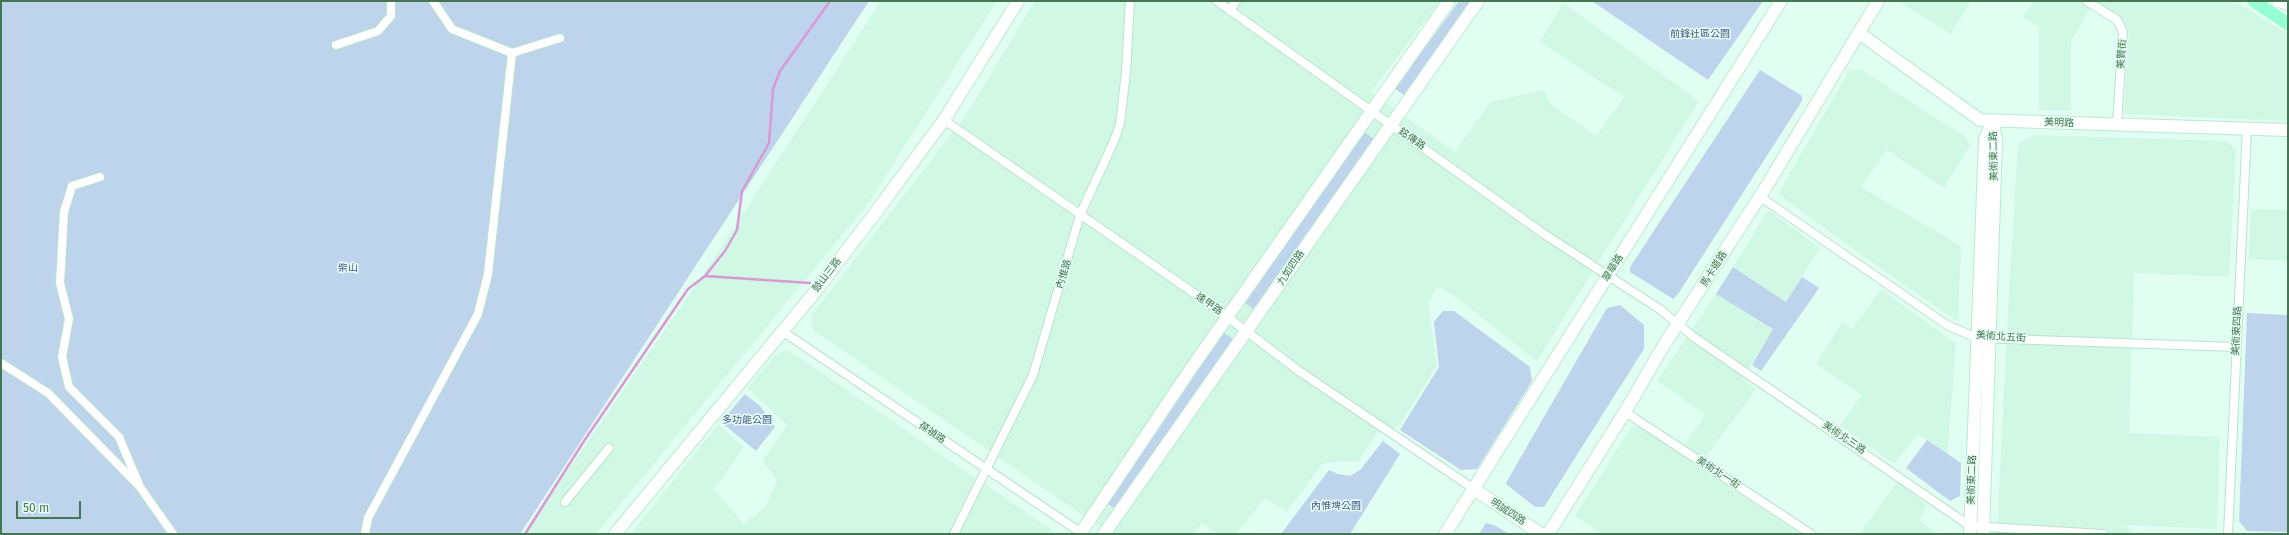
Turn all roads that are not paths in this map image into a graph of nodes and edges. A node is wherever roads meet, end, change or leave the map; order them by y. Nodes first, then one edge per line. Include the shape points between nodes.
1 (391, 1) edge
2 (433, 1) edge
3 (1018, 1) edge
4 (1130, 1) edge
5 (1216, 1) edge
6 (1236, 1) edge
7 (1449, 1) edge
8 (1478, 1) edge
9 (1781, 1) edge
10 (1878, 1) edge
11 (2087, 1) edge
12 (2254, 1) edge
13 (2278, 1) edge
14 (2288, 4) edge
15 (1230, 11) junction
16 (2288, 24) edge
17 (1859, 33) junction
18 (560, 38) dead end
19 (336, 46) dead end
20 (512, 53) junction
21 (1371, 111) junction
22 (944, 120) junction
23 (1993, 121) junction
24 (1391, 125) junction
25 (2116, 125) junction
26 (2246, 128) junction
27 (2288, 130) edge
28 (100, 177) dead end
29 (1760, 196) junction
30 (1080, 215) junction
31 (1608, 276) junction
32 (1227, 317) junction
33 (1678, 324) junction
34 (782, 331) junction
35 (1246, 333) junction
36 (1978, 338) junction
37 (1990, 338) junction
38 (2236, 347) junction
39 (1, 363) edge
40 (1625, 412) junction
41 (609, 448) dead end
42 (987, 469) junction
43 (140, 487) junction
44 (1474, 490) junction
45 (565, 502) dead end
46 (1970, 530) edge
47 (1983, 530) edge
48 (1081, 533) edge
49 (172, 534) edge
50 (365, 534) edge
51 (616, 534) edge
52 (954, 534) edge
53 (1104, 534) edge
54 (1445, 534) edge
55 (1541, 534) edge
56 (1548, 534) edge
57 (1811, 534) edge
58 (2103, 534) edge
59 (2228, 534) edge

1 - 19 street via 391,16 378,31
2 - 20 street via 452,29
3 - 22 street, 鼓山三路
4 - 30 street, 內惟路 via 1120,124 1104,168
5 - 15 street, 銘傳路
6 - 15 street
7 - 21 street
8 - 24 street, 九如四路
9 - 31 street, 翠華路
10 - 17 street, 馬卡道路
11 - 25 street, 美賢街 via 2117,20 2123,32
12 - 16 main road
13 - 14 street
15 - 21 street, 銘傳路
17 - 23 street, 美明路 via 1980,120
17 - 29 street, 馬卡道路
18 - 20 street
20 - 50 street via 488,274 478,314 368,518
21 - 24 street, 銘傳路
21 - 32 street
22 - 30 street, 逢甲路
22 - 34 street, 鼓山三路 via 866,226
23 - 25 street, 美明路
23 - 36 street, 美術東二路 via 1986,139
23 - 37 street, 美術東二路 via 1996,140
24 - 31 street, 銘傳路 via 1544,234
24 - 35 street, 九如四路
25 - 26 street, 美明路
26 - 27 street, 美明路
26 - 38 street, 美術東四路
28 - 43 street via 72,186 64,212 60,283 69,319 62,357 69,387 119,437
29 - 33 street, 馬卡道路
29 - 36 street, 美術北五街 via 1947,325
30 - 32 street, 逢甲路
30 - 42 street, 內惟路 via 1033,375
31 - 33 street, 美術北三路
31 - 44 street, 翠華路
32 - 35 street, 逢甲路
32 - 48 street
33 - 40 street, 馬卡道路
33 - 46 street, 美術北三路
34 - 42 street, 葆禎路
34 - 51 street, 鼓山三路
35 - 44 street, 逢甲路
35 - 53 street, 九如四路
36 - 37 street, 美術北五街
36 - 46 street, 美術東二路
37 - 38 street, 美術北五街
37 - 47 street, 美術東二路
38 - 59 street, 美術東四路
39 - 43 street via 48,393
40 - 56 street, 馬卡道路
40 - 57 street, 美術北一街
41 - 45 street
42 - 48 street, 葆禎路
42 - 52 street, 內惟路
43 - 49 street
44 - 54 street, 翠華路
44 - 55 street, 明誠四路
46 - 47 street
47 - 58 street

